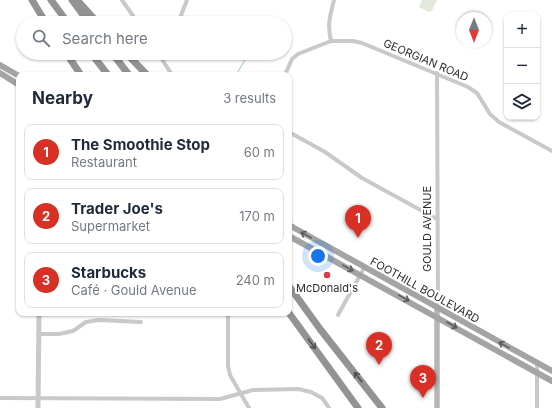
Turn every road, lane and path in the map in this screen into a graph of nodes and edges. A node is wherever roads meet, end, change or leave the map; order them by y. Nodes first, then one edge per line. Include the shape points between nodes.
1 (32, 0) edge
2 (51, 0) edge
3 (72, 0) edge
4 (77, 0) edge
5 (122, 0) edge
6 (187, 0) edge
7 (334, 0) edge
8 (42, 16) edge
9 (63, 16) edge
10 (84, 16) edge
11 (92, 16) edge
12 (133, 16) edge
13 (181, 16) edge
14 (331, 41) junction
15 (292, 59) edge
16 (71, 60) edge
17 (96, 60) edge
18 (117, 60) edge
19 (133, 60) edge
20 (162, 60) edge
21 (292, 60) edge
22 (0, 65) edge
23 (79, 72) edge
24 (106, 72) edge
25 (127, 72) edge
26 (144, 72) edge
27 (170, 72) edge
28 (286, 72) edge
29 (0, 73) edge
30 (437, 73) junction
31 (16, 74) edge
32 (16, 83) edge
33 (292, 134) edge
34 (552, 151) edge
35 (437, 219) junction
36 (292, 227) edge
37 (292, 238) edge
38 (364, 268) junction
39 (360, 275) junction
40 (292, 290) edge
41 (437, 308) junction
42 (338, 315) dead end
43 (39, 316) edge
44 (228, 316) edge
45 (291, 316) edge
46 (437, 317) junction
47 (141, 322) dead end
48 (38, 334) junction
49 (536, 363) junction
50 (552, 371) edge
51 (538, 373) junction
52 (552, 380) edge
53 (240, 393) junction
54 (0, 398) edge
55 (38, 398) junction
56 (38, 408) edge
57 (249, 408) edge
58 (329, 408) edge
59 (358, 408) edge
60 (382, 408) edge
61 (437, 408) edge
62 (537, 408) edge

1 - 8 highway
2 - 9 highway
3 - 10 highway
4 - 11 highway
5 - 12 street
6 - 13 street
7 - 14 street via 328,21
14 - 15 street, GEORGIAN ROAD via 298,54
14 - 30 street, GEORGIAN ROAD via 362,42
16 - 23 highway
17 - 24 highway
18 - 25 highway
19 - 26 highway
20 - 27 street
21 - 28 street, GEORGIAN ROAD
22 - 31 main road
29 - 32 main road
30 - 34 street, GEORGIAN ROAD via 468,87 476,93 490,114 499,122
30 - 35 street, GOULD AVENUE
33 - 35 street via 325,152 362,178
35 - 41 street, GOULD AVENUE
38 -> 36 main road, FOOTHILL BOULEVARD
37 -> 39 main road, FOOTHILL BOULEVARD
38 - 39 street
38 - 41 main road, FOOTHILL BOULEVARD
39 - 42 street
39 -> 46 main road, FOOTHILL BOULEVARD
60 -> 40 highway
41 - 46 main road, GOULD AVENUE
49 -> 41 main road, FOOTHILL BOULEVARD
43 - 48 street
44 - 53 street via 228,366
45 -> 59 highway
46 -> 51 main road, FOOTHILL BOULEVARD
46 - 61 main road, GOULD AVENUE
47 - 48 street via 99,320 86,322 73,331
48 - 55 street
49 - 50 main road, FOOTHILL BOULEVARD
49 - 51 street
51 - 52 main road, FOOTHILL BOULEVARD
51 - 62 street
53 - 55 street via 220,399
53 - 57 street
53 - 58 street via 253,390 298,389 322,398
54 - 55 street
55 - 56 street

